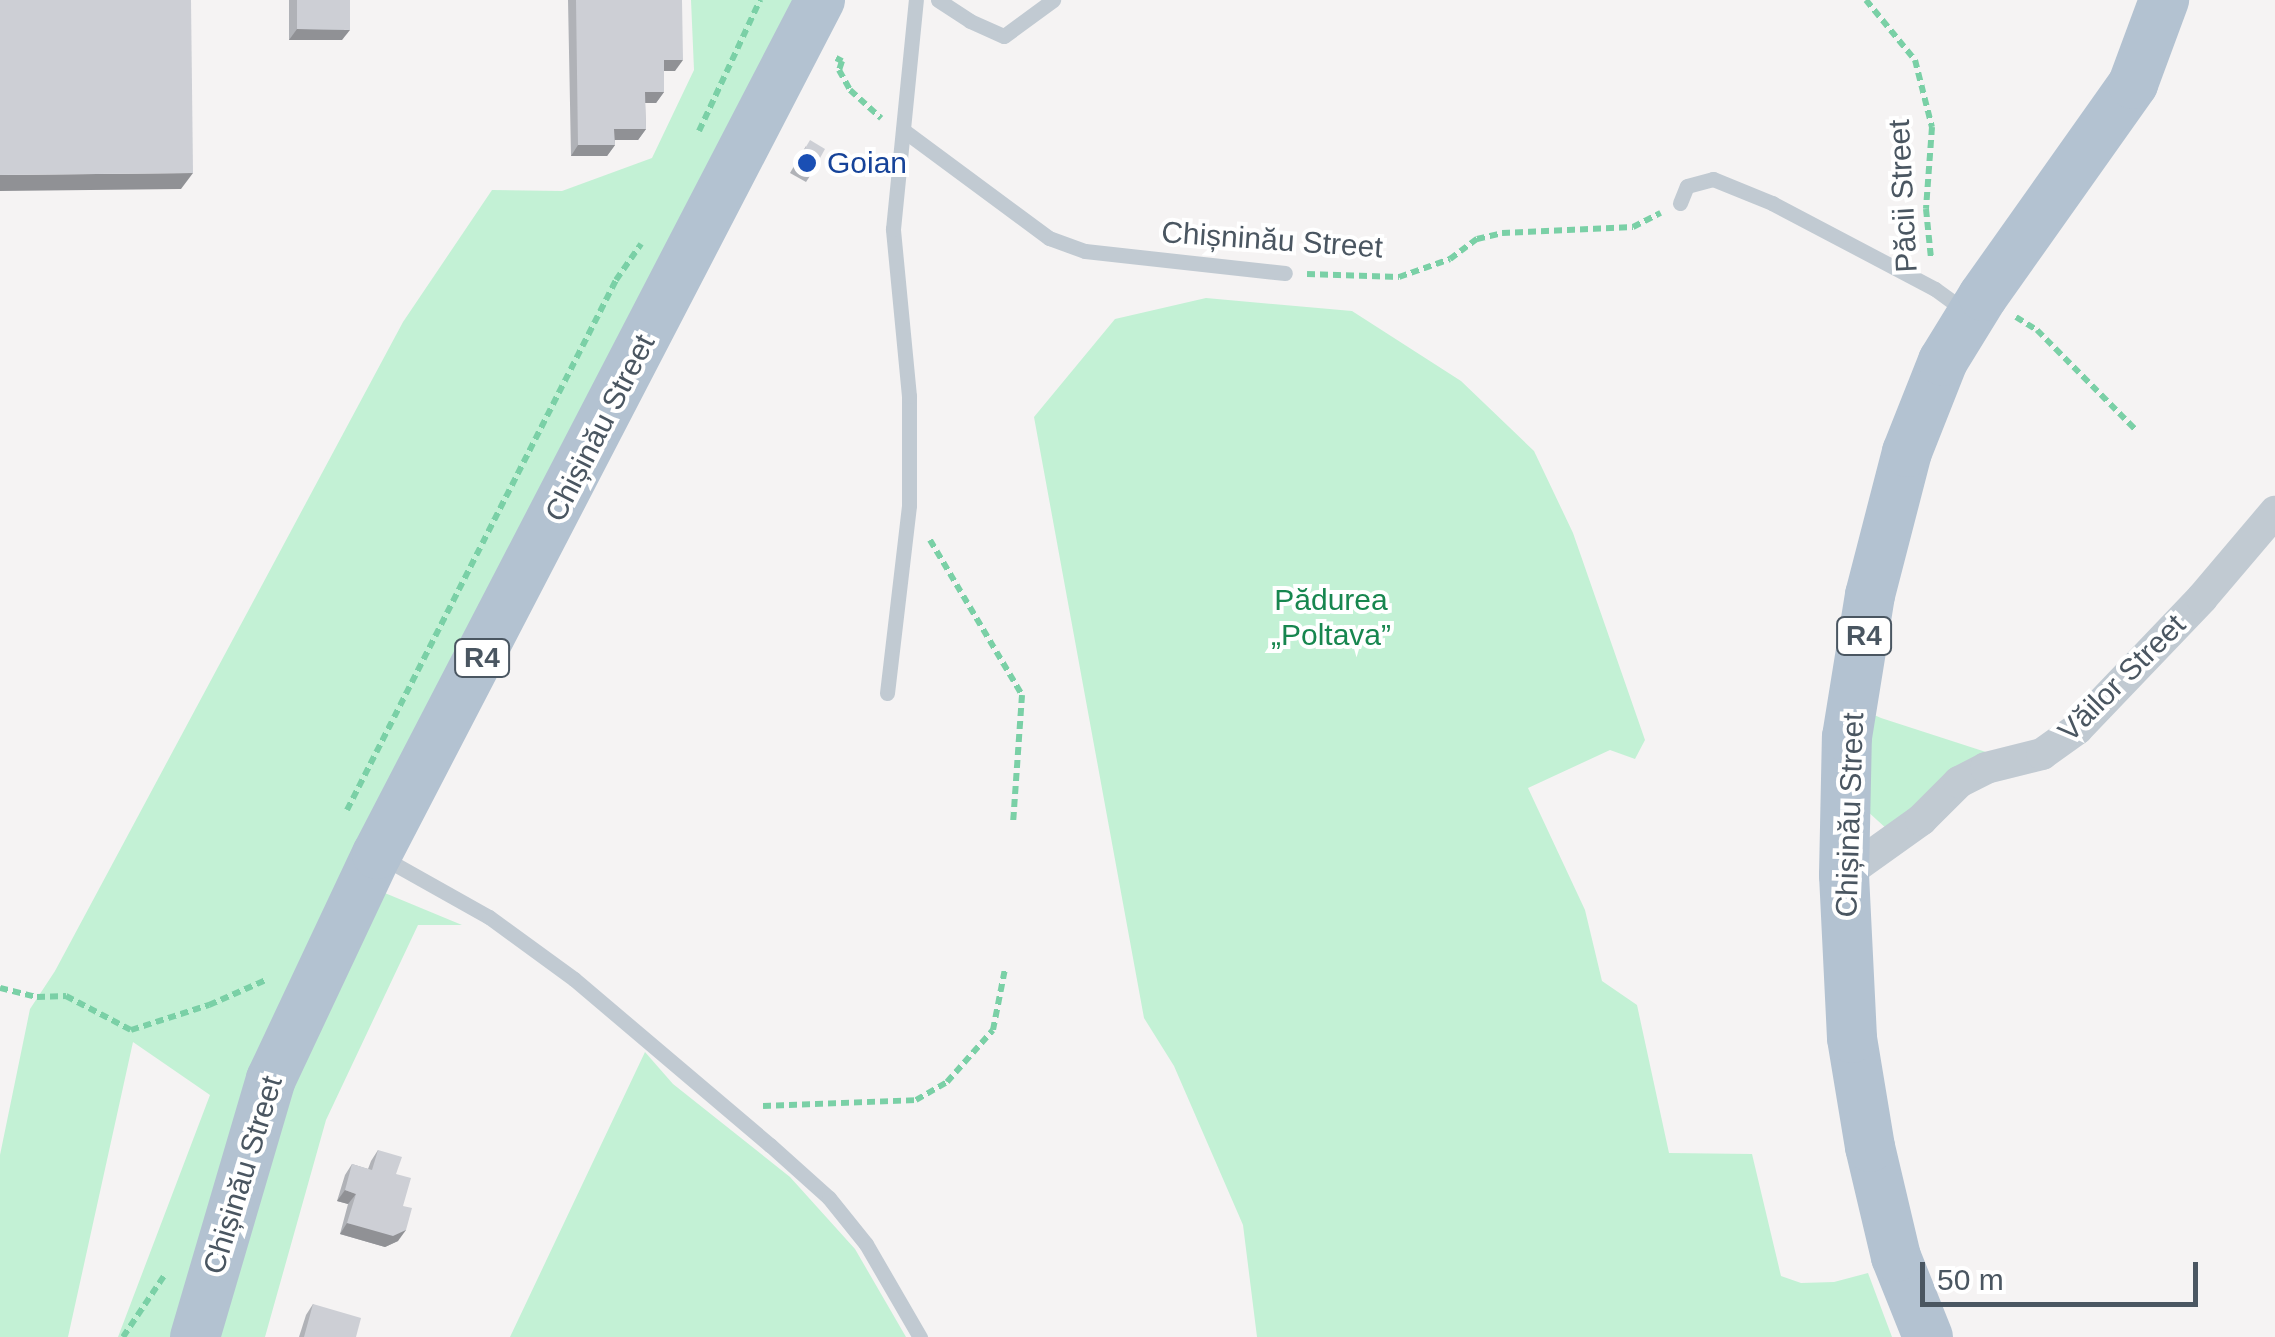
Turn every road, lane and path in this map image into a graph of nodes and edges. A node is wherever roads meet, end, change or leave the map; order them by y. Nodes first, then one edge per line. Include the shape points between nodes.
1 (820, 0) edge
2 (916, 0) edge
3 (938, 0) edge
4 (1053, 0) edge
5 (1866, 0) edge
6 (2164, 0) edge
7 (842, 62) dead end
8 (904, 130) junction
9 (1680, 203) joint
10 (1285, 273) joint
11 (1963, 300) junction
12 (2134, 430) dead end
13 (909, 505) junction
14 (2275, 512) edge
15 (887, 694) dead end
16 (1013, 824) dead end
17 (378, 854) junction
18 (1844, 875) junction
19 (1005, 969) dead end
20 (266, 980) dead end
21 (0, 988) edge
22 (727, 1109) junction
23 (196, 1337) edge
24 (920, 1337) edge
25 (1928, 1337) edge

1 - 17 main road, Chișinău Street / R4
2 - 8 lane
3 - 4 lane via 1004,36
5 - 11 path, Păcii Street via 1915,60 1932,127 1926,210
6 - 11 main road, Chișinău Street / R4 via 2133,84
7 - 8 path via 838,70 850,90
8 - 10 lane, Chișninău Street via 1049,238 1085,251
8 - 13 lane via 893,229 909,396
9 - 10 path, Chișninău Street via 1632,227 1477,239 1450,259 1398,276
9 - 11 lane via 1687,186 1713,179
11 - 12 path via 2037,330
11 - 18 main road, Chișinău Street / R4 via 1922,412 1870,595 1847,736
13 - 15 lane
13 - 16 path via 1022,694
14 - 18 street, Văilor Street via 2077,728 2042,754 1959,782 1921,820
17 - 22 lane via 490,916
17 - 23 main road, Chișinău Street / R4 via 270,1079
18 - 25 main road, Chișinău Street / R4 via 1852,1038 1870,1147 1896,1257
19 - 22 path via 992,1030 947,1082 916,1100
20 - 21 path via 131,1030 66,996
22 - 24 lane via 829,1198 866,1244

